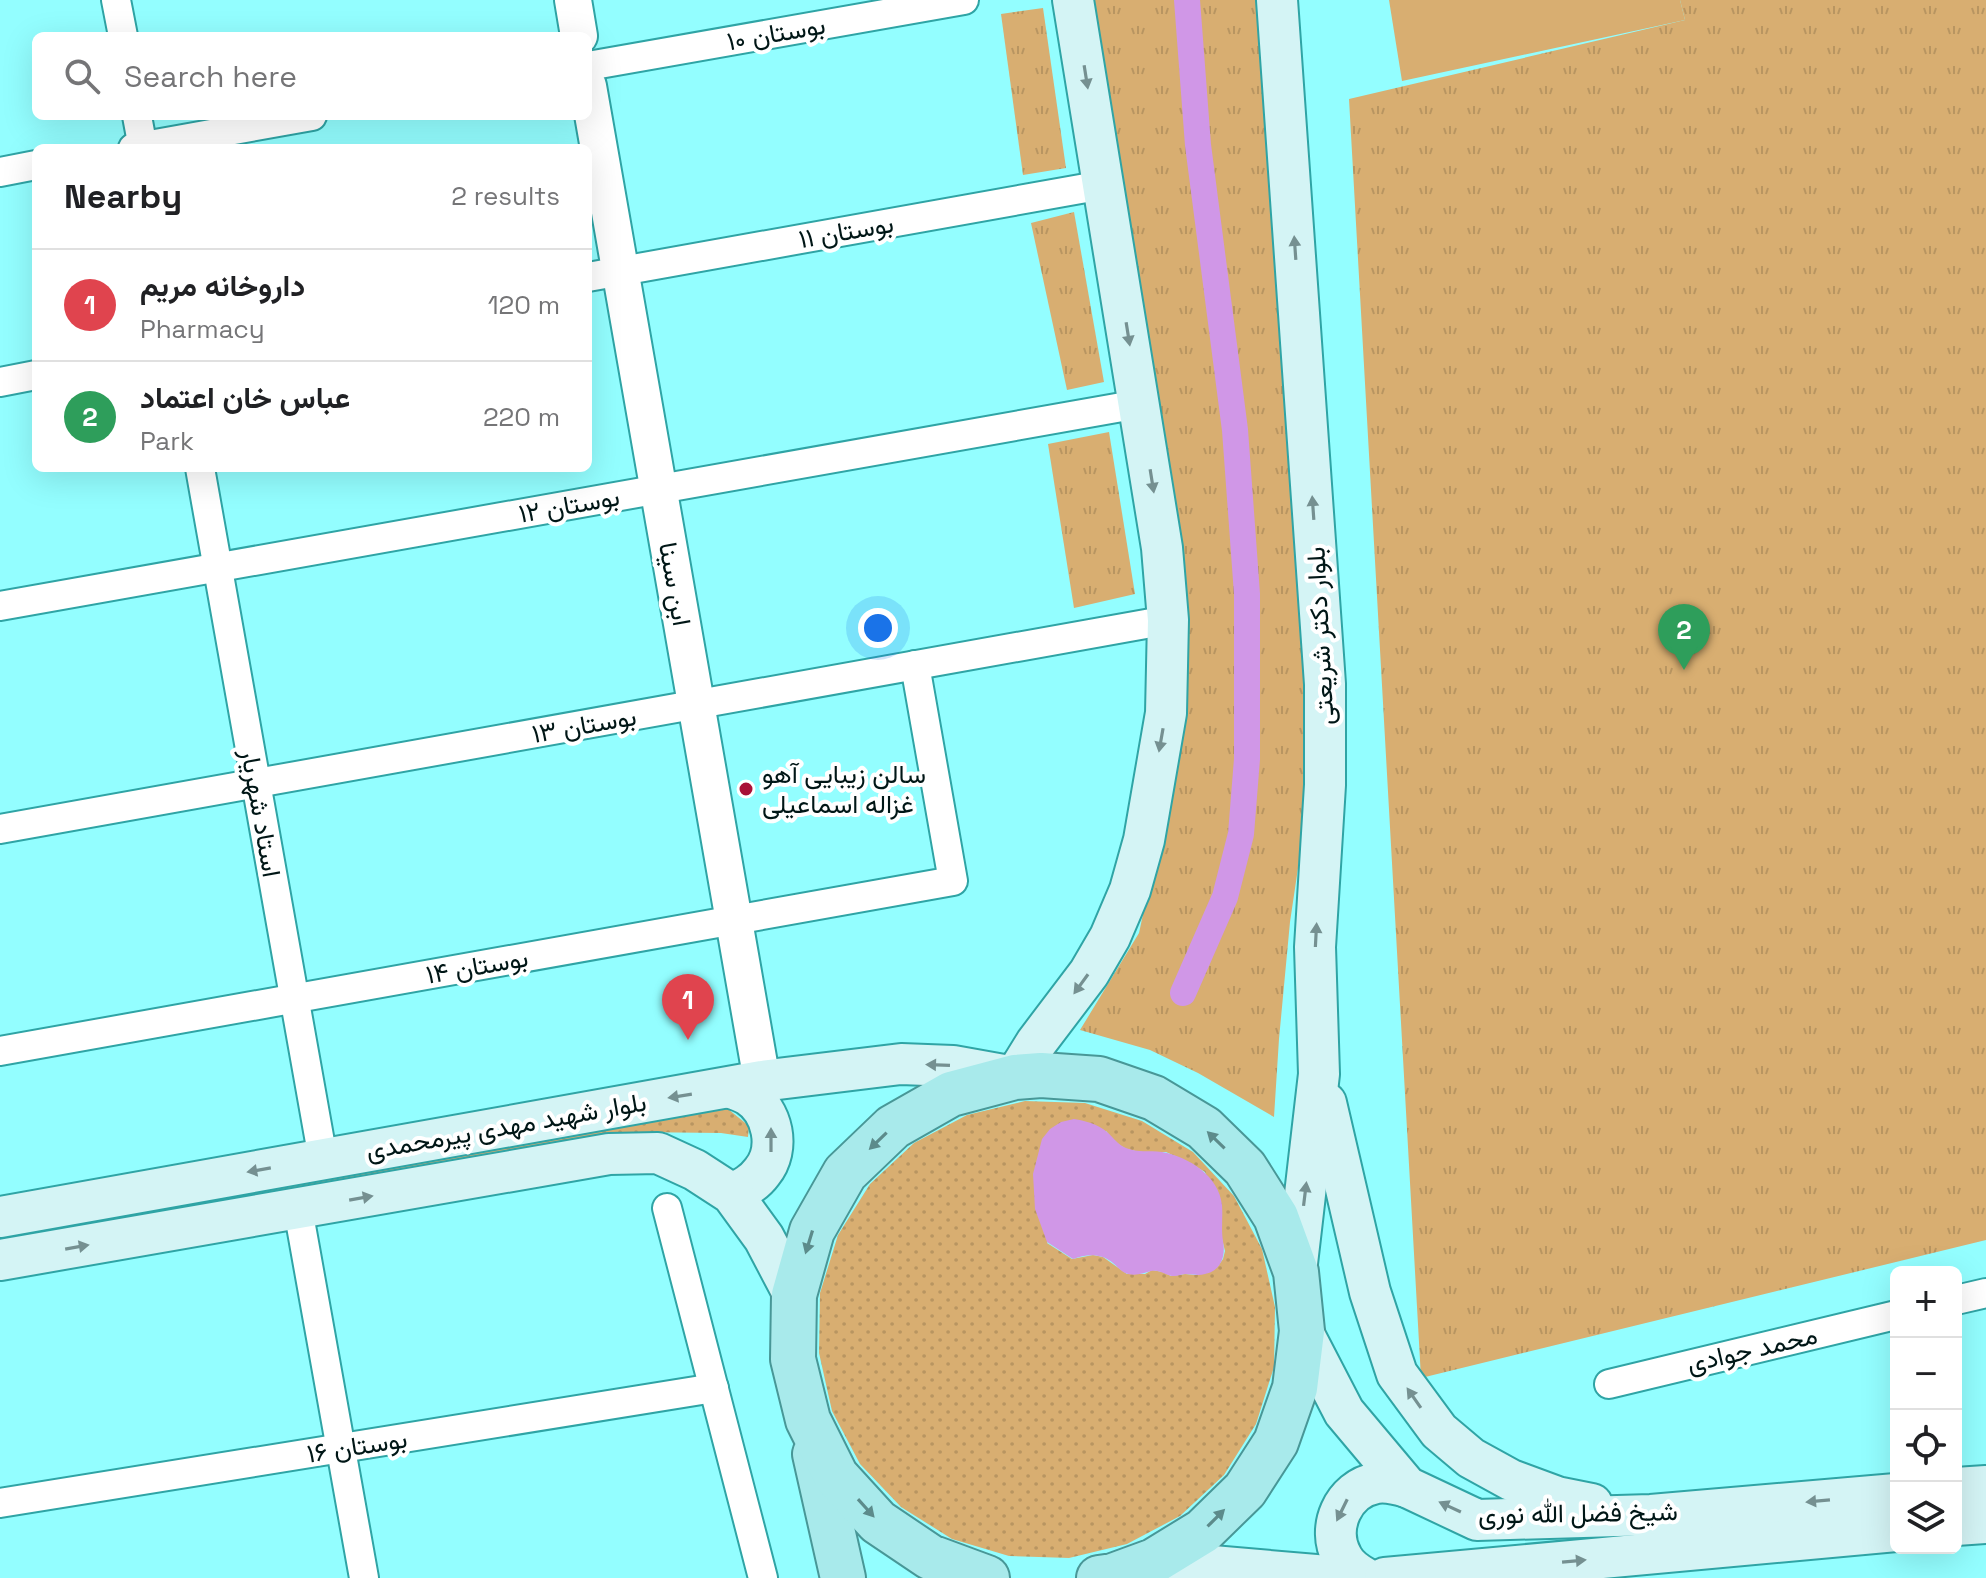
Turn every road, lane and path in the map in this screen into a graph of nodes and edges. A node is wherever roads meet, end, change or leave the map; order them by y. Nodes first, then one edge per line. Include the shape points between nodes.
1 (116, 0) edge
2 (573, 0) edge
3 (964, 0) edge
4 (1073, 0) edge
5 (1277, 0) edge
6 (122, 32) edge
7 (578, 32) edge
8 (592, 65) edge
9 (137, 120) edge
10 (290, 120) edge
11 (591, 120) edge
12 (139, 144) edge
13 (156, 144) edge
14 (32, 166) edge
15 (0, 172) edge
16 (1103, 185) junction
17 (604, 274) edge
18 (32, 376) edge
19 (0, 382) edge
20 (1139, 404) junction
21 (201, 472) edge
22 (658, 489) junction
23 (217, 567) junction
24 (0, 606) edge
25 (1168, 620) junction
26 (915, 665) junction
27 (696, 705) junction
28 (256, 783) junction
29 (0, 829) edge
30 (734, 920) junction
31 (294, 999) junction
32 (0, 1051) edge
33 (1319, 1074) junction
34 (1015, 1077) junction
35 (747, 1084) junction
36 (323, 1159) junction
37 (732, 1194) junction
38 (667, 1208) dead end
39 (298, 1209) junction
40 (0, 1217) edge
41 (0, 1260) edge
42 (1296, 1272) junction
43 (1986, 1293) edge
44 (794, 1295) junction
45 (1962, 1299) edge
46 (1890, 1316) edge
47 (1302, 1331) junction
48 (1609, 1384) dead end
49 (714, 1388) junction
50 (808, 1420) junction
51 (341, 1448) junction
52 (1986, 1486) edge
53 (1407, 1487) junction
54 (1962, 1488) edge
55 (1890, 1495) edge
56 (0, 1503) edge
57 (1651, 1515) junction
58 (1986, 1523) edge
59 (1962, 1525) edge
60 (1890, 1532) edge
61 (1154, 1561) junction
62 (1108, 1577) edge
63 (364, 1578) edge
64 (763, 1578) edge
65 (843, 1578) edge
66 (987, 1578) edge
67 (1351, 1578) edge
68 (1365, 1578) edge
69 (1385, 1578) edge

1 - 6 street
2 - 7 street
3 - 8 street, بوستان ۱۰
4 -> 16 main road
33 -> 5 main road, بلوار دکتر شریعتی via 1315,947 1325,684
9 - 12 street
10 - 13 street
11 - 17 street, ابن سینا
14 - 15 street
16 - 17 street, بوستان ۱۱
16 -> 20 main road
17 - 22 street, ابن سینا
18 - 19 street
20 - 22 street, بوستان ۱۲
20 -> 25 main road
21 - 23 street, استاد شهریار
22 - 23 street, بوستان ۱۲
22 - 27 street, ابن سینا
23 - 24 street, بوستان ۱۲
23 - 28 street, استاد شهریار
25 - 26 street, بوستان ۱۳
25 -> 34 main road via 1166,713 1130,890 1089,973
26 - 27 street, بوستان ۱۳
26 - 30 street, بوستان ۱۴ via 953,881
27 - 28 street, بوستان ۱۳
27 - 30 street, ابن سینا
28 - 29 street, بوستان ۱۳
28 - 31 street, استاد شهریار
30 - 31 street, بوستان ۱۴
30 - 35 street, ابن سینا
31 - 32 street, بوستان ۱۴
31 - 36 street, استاد شهریار
42 -> 33 main road, بلوار دکتر شریعتی
57 -> 33 main road via 1557,1497 1511,1480 1471,1458 1421,1409 1397,1374 1370,1292
34 -> 35 main road, بلوار شهید مهدی پیرمحمدی via 901,1064
42 -> 34 main road via 1269,1205 1245,1168 1204,1128 1154,1098 1099,1079
34 -> 44 main road via 951,1094 893,1127 845,1173 812,1231
35 -> 36 main road, بلوار شهید مهدی پیرمحمدی
37 -> 35 main road via 764,1170 772,1151 772,1130
36 -> 40 main road, بلوار شهید مهدی پیرمحمدی
39 -> 37 main road, بلوار شهید مهدی پیرمحمدی via 609,1154 658,1153
37 - 44 main road via 764,1238
38 - 49 street
41 -> 39 main road, بلوار شهید مهدی پیرمحمدی
39 - 51 street
42 - 47 main road
43 - 45 street
44 - 50 main road via 793,1359
46 - 48 street, محمد جوادی
47 - 53 main road, شیخ فضل الله نوری via 1344,1412
61 -> 47 main road via 1203,1531 1245,1490 1276,1442 1295,1388
49 - 51 street, بوستان ۱۶
49 - 64 street
50 - 65 main road
50 -> 66 main road via 836,1476 878,1522 930,1557
51 - 56 street, بوستان ۱۶
51 - 63 street
52 - 54 main road
57 -> 53 main road, شیخ فضل الله نوری via 1477,1520
53 -> 68 main road via 1392,1482 1360,1488 1339,1513 1336,1545 1354,1572
55 -> 57 main road, شیخ فضل الله نوری
58 - 59 main road
69 -> 60 main road, شیخ فضل الله نوری
61 - 62 main road
61 - 67 main road

